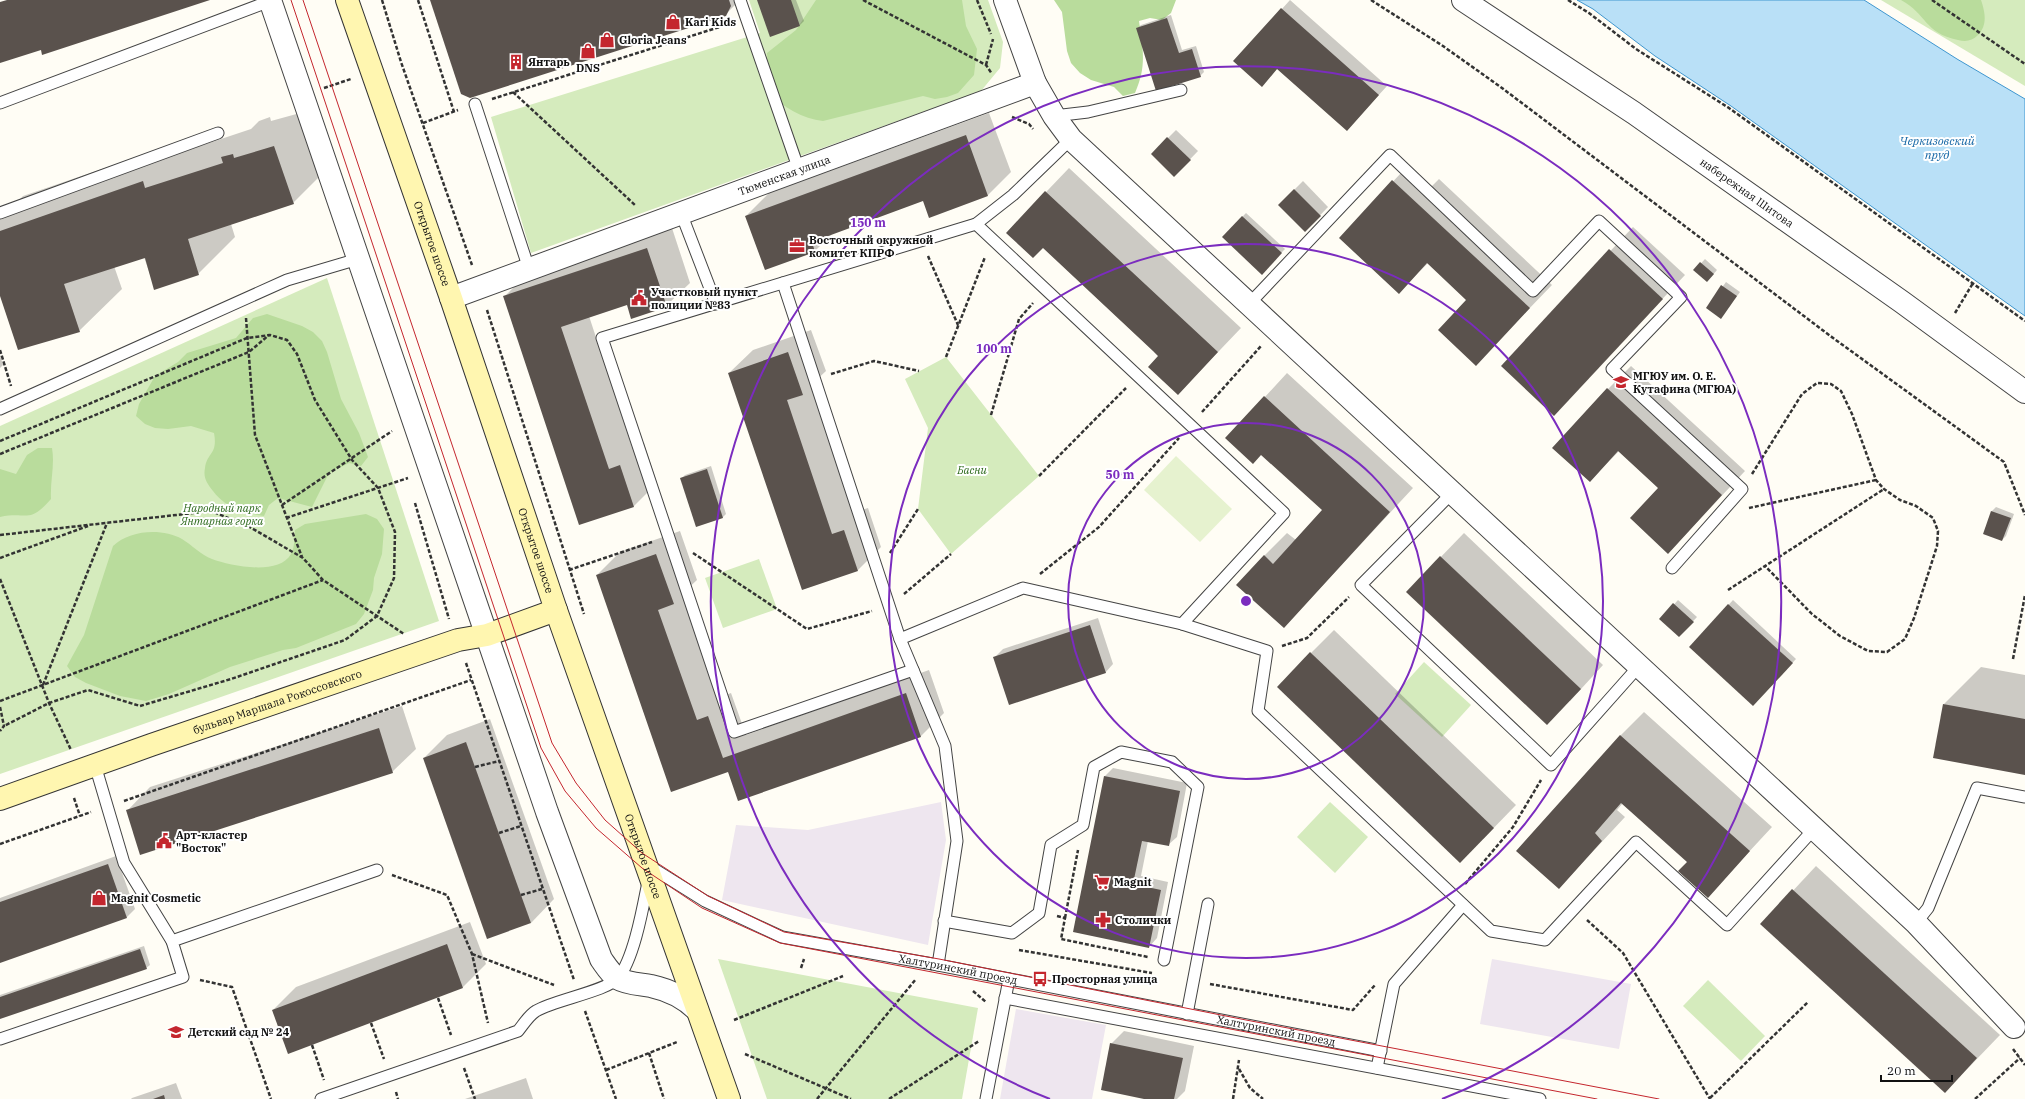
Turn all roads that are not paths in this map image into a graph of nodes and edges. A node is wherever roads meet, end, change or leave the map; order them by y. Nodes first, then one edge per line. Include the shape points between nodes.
1 (347, 0) edge
2 (740, 0) edge
3 (1005, 0) edge
4 (1463, 0) edge
5 (270, 1) edge
6 (1035, 83) junction
7 (1181, 90) dead end
8 (0, 103) edge
9 (475, 104) road end
10 (1054, 116) junction
11 (218, 133) dead end
12 (1071, 139) junction
13 (799, 170) junction
14 (0, 213) edge
15 (681, 213) junction
16 (976, 224) junction
17 (358, 259) junction
18 (529, 269) junction
19 (783, 283) junction
20 (451, 298) junction
21 (716, 304) junction
22 (1249, 304) junction
23 (2025, 392) edge
24 (0, 409) edge
25 (1452, 493) junction
26 (1672, 568) dead end
27 (556, 610) junction
28 (1182, 624) junction
29 (487, 635) junction
30 (900, 639) junction
31 (1639, 666) junction
32 (913, 670) junction
33 (95, 765) junction
34 (2025, 797) edge
35 (0, 799) edge
36 (1814, 829) junction
37 (648, 869) junction
38 (377, 870) road end
39 (1208, 904) dead end
40 (1463, 905) junction
41 (944, 921) junction
42 (1916, 923) junction
43 (172, 940) junction
44 (1164, 960) road end
45 (938, 965) junction
46 (618, 978) junction
47 (1009, 979) junction
48 (1005, 998) junction
49 (697, 1010) junction
50 (1187, 1014) junction
51 (2013, 1036) road end
52 (0, 1039) edge
53 (1381, 1051) junction
54 (1377, 1068) junction
55 (325, 1098) edge
56 (729, 1099) edge
57 (986, 1099) edge
58 (1540, 1099) edge

1 - 20 main road, Открытое шоссе
2 - 13 lane
3 - 6 street
4 - 23 street, набережная Шитова via 1634,113
5 - 8 lane
5 - 17 street
6 - 10 street
6 - 13 street, Тюменская улица
7 - 10 lane via 1088,112
9 - 18 lane
10 - 12 street
11 - 14 lane
12 - 16 lane via 1013,195
12 - 22 street
13 - 15 street, Тюменская улица
15 - 18 street, Тюменская улица
15 - 21 lane
16 - 19 lane
16 - 28 lane via 1284,513
17 - 24 lane via 287,280
17 - 29 street
18 - 20 street, Тюменская улица
19 - 21 lane
19 - 30 lane
20 - 27 main road, Открытое шоссе
21 - 32 lane via 602,338 734,732
22 - 25 street
22 - 26 lane via 1390,155 1533,291 1599,222 1681,297 1612,369 1742,489
25 - 31 street
25 - 31 lane via 1361,585 1551,765
27 - 29 main road, бульвар Маршала Рокоссовского
27 - 37 main road, Открытое шоссе
28 - 30 lane via 1023,588
28 - 40 lane via 1267,651 1258,711
29 - 33 main road, бульвар Маршала Рокоссовского via 458,640
29 - 46 street via 547,812 601,959
30 - 32 lane
31 - 36 street
32 - 41 lane via 945,746 951,793 956,841
33 - 35 main road, бульвар Маршала Рокоссовского
33 - 43 lane via 124,864
34 - 42 lane via 1977,788 1928,908
36 - 40 lane via 1727,925 1636,842 1545,940 1490,931
36 - 42 street
37 - 45 lane, Халтуринский проезд via 705,901 782,937
37 - 46 lane via 638,930
37 - 49 main road, Открытое шоссе
38 - 43 lane
39 - 50 lane
40 - 53 lane via 1394,984
41 - 44 lane via 1012,933 1038,913 1052,845 1083,825 1094,767 1120,752 1172,762 1198,787
41 - 45 lane
42 - 51 street
43 - 52 lane via 183,977
45 - 47 lane, Халтуринский проезд
46 - 49 street via 629,983 671,992 687,999
46 - 55 lane via 608,986 578,994 536,1011 518,1031
47 - 48 lane
47 - 50 lane, Халтуринский проезд
48 - 54 lane
48 - 57 lane
49 - 56 main road, Открытое шоссе
50 - 53 lane, Халтуринский проезд
53 - 54 lane
54 - 58 lane

